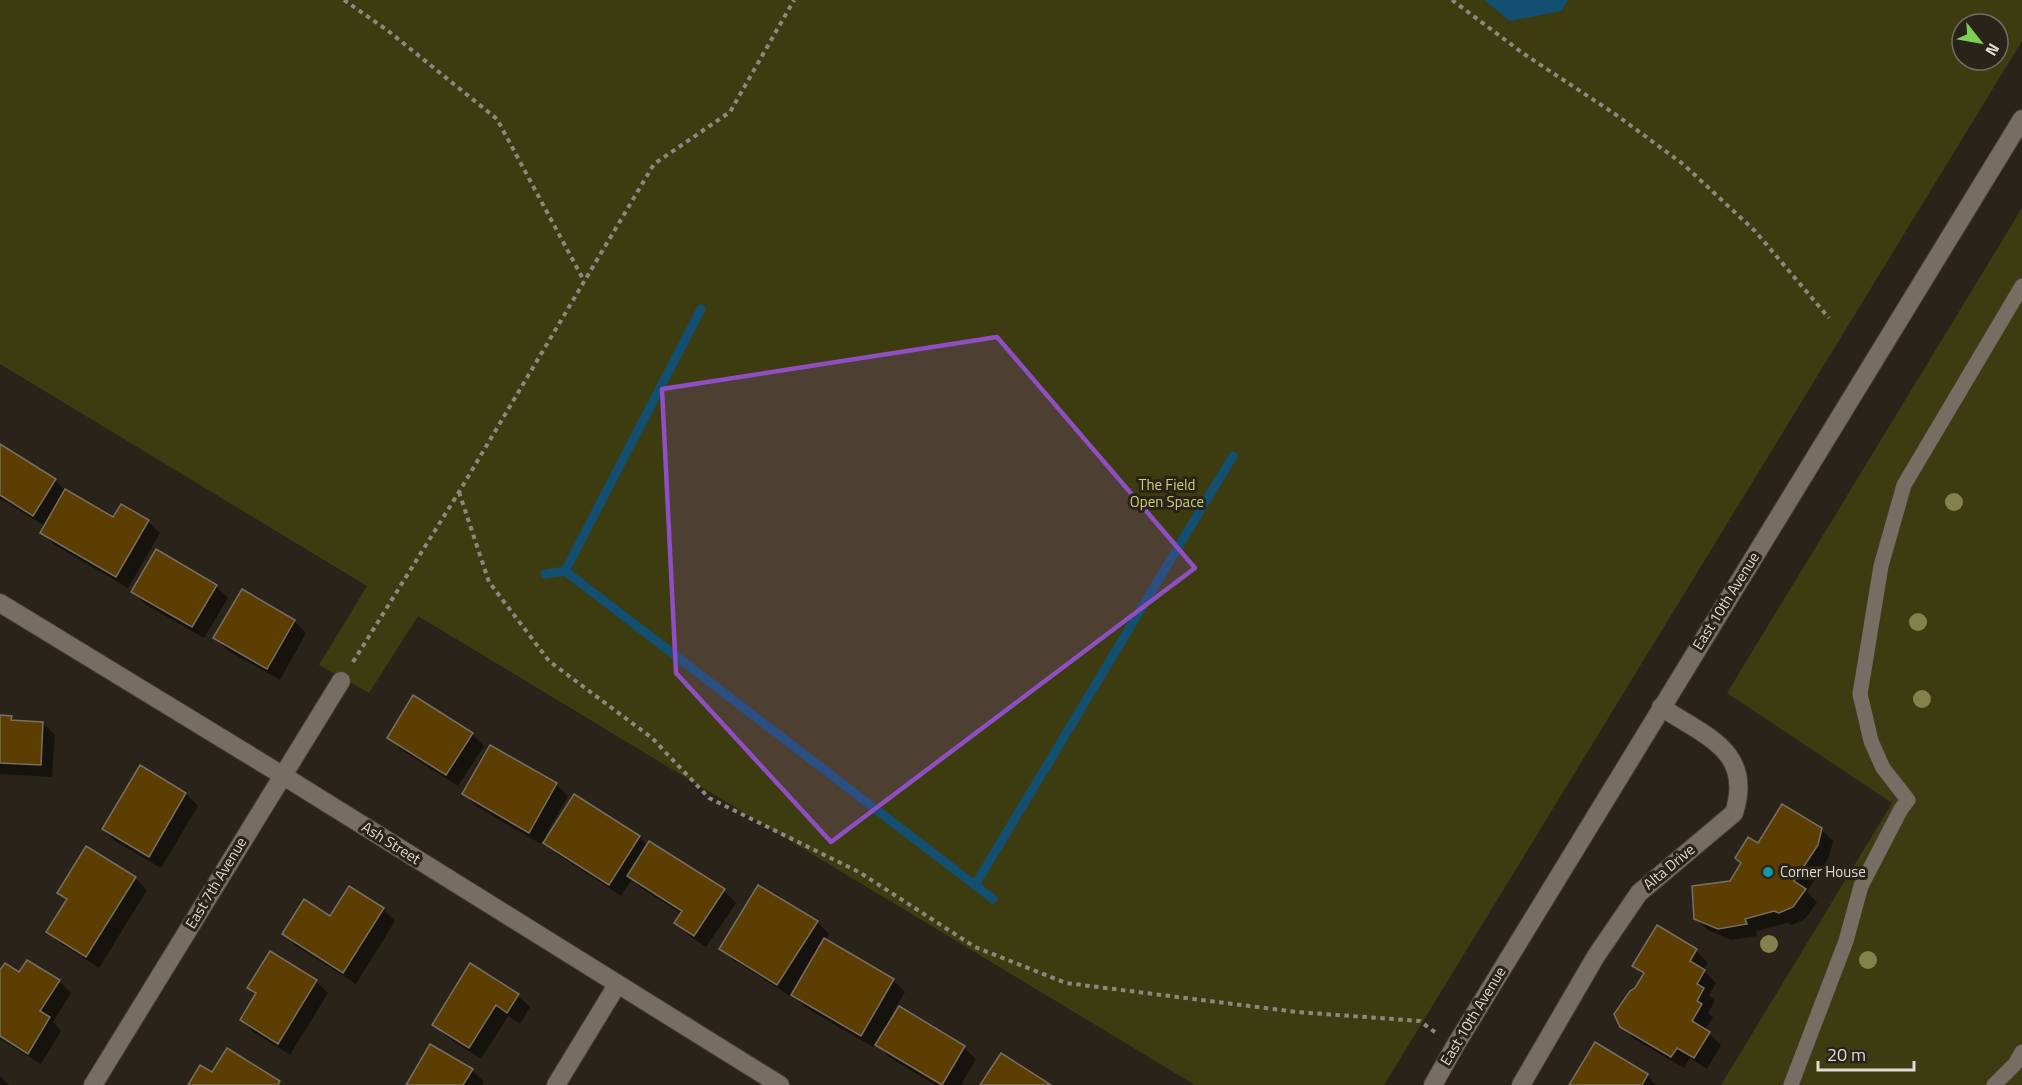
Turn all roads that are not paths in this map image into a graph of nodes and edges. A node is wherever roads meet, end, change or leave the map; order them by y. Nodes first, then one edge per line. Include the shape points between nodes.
1 (2022, 119) edge
2 (2022, 286) edge
3 (0, 603) edge
4 (341, 681) dead end
5 (1661, 707) junction
6 (282, 775) junction
7 (617, 985) junction
8 (2022, 1052) edge
9 (93, 1085) edge
10 (556, 1085) edge
11 (780, 1085) edge
12 (1433, 1085) edge
13 (1521, 1085) edge
14 (1791, 1085) edge
15 (1994, 1085) edge

1 - 5 street, East 10th Avenue
2 - 14 lane via 1904,485 1881,566 1860,694 1871,741 1883,768 1908,800 1861,886 1846,941
3 - 6 street, Ash Street
4 - 6 street, East 7th Avenue
5 - 12 street, East 10th Avenue
5 - 13 street, Alta Drive via 1722,747 1734,763 1740,796 1734,813 1639,893 1596,956
6 - 7 street, Ash Street
6 - 9 street, East 7th Avenue
7 - 10 street
7 - 11 street, Ash Street
8 - 15 lane

